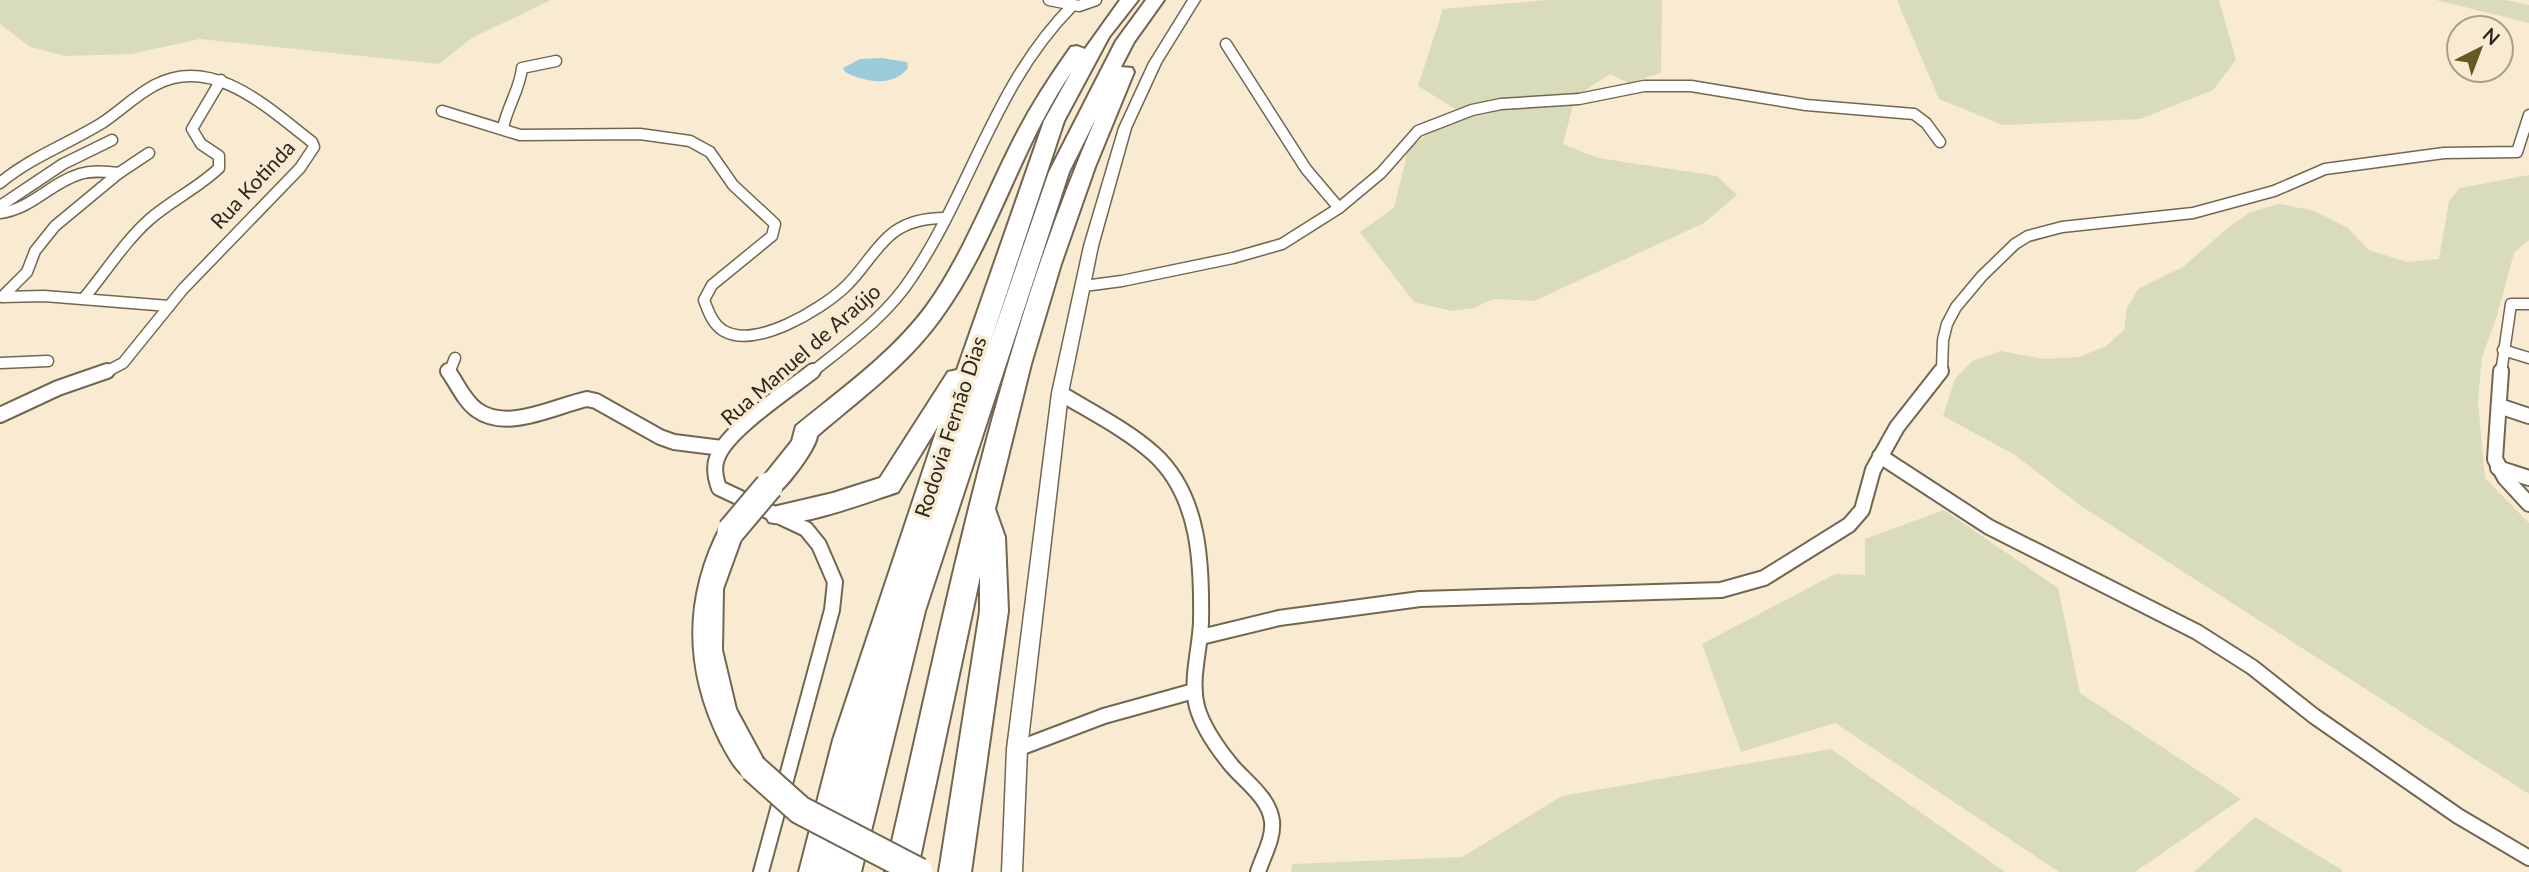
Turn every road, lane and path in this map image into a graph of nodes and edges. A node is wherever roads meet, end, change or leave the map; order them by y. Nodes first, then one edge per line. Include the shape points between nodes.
1 (1049, 0) edge
2 (1096, 0) edge
3 (1116, 0) edge
4 (1129, 0) edge
5 (1157, 0) edge
6 (1194, 0) edge
7 (1072, 6) junction
8 (1092, 31) junction
9 (1226, 44) dead end
10 (556, 61) dead end
11 (222, 80) junction
12 (1071, 87) junction
13 (442, 111) dead end
14 (2529, 115) edge
15 (503, 128) junction
16 (112, 140) dead end
17 (1940, 142) dead end
18 (149, 153) dead end
19 (2523, 153) edge
20 (118, 173) junction
21 (0, 183) edge
22 (0, 206) edge
23 (1339, 208) junction
24 (0, 212) edge
25 (945, 218) junction
26 (1084, 286) junction
27 (1, 297) edge
28 (84, 298) junction
29 (2529, 303) edge
30 (169, 306) junction
31 (979, 342) junction
32 (2503, 349) junction
33 (455, 358) dead end
34 (2529, 358) edge
35 (48, 361) dead end
36 (0, 363) edge
37 (1060, 393) junction
38 (2499, 406) junction
39 (1, 416) edge
40 (2529, 416) edge
41 (722, 448) junction
42 (1880, 456) junction
43 (2498, 468) junction
44 (2529, 478) edge
45 (2529, 504) edge
46 (984, 506) junction
47 (778, 514) junction
48 (1201, 638) junction
49 (1194, 691) junction
50 (1017, 749) junction
51 (2529, 858) edge
52 (761, 872) edge
53 (815, 872) edge
54 (845, 872) edge
55 (901, 872) edge
56 (919, 872) edge
57 (955, 872) edge
58 (1012, 872) edge
59 (1258, 872) edge

1 - 7 street
2 - 7 street
3 - 8 highway
4 - 12 highway, Rodovia Fernão Dias
5 - 46 highway via 1070,201
5 - 54 highway, Rodovia Fernão Dias via 1125,41 1059,172 911,611
6 - 26 street via 1155,63 1125,128
7 - 25 street, Rua Manuel de Araújo via 1056,21 1015,80
8 - 12 highway
8 - 56 highway, bridge via 1056,77 933,313 806,432 804,443 731,531 713,573 706,612 713,680 727,726 753,768 800,810
9 - 23 street via 1306,169
10 - 15 street via 522,68 522,81
11 - 21 street, Rua Kotinda via 187,75 157,84 98,125 29,159
11 - 28 street via 192,129 201,144 219,156 219,168 148,221
11 - 30 street, Rua Kotinda via 314,147 300,169
12 - 31 highway, Rodovia Fernão Dias via 1054,121
13 - 15 street
14 - 19 street
15 - 25 street via 520,135 650,134 690,141 710,152 733,185 775,224 772,236 712,285 704,300 710,318 724,332 742,337 771,332 844,288 890,235 906,224
16 - 22 street via 63,164
17 - 23 street via 1914,114 1796,103 1691,86 1644,86 1579,99 1501,104 1452,116 1418,131 1381,173
18 - 20 street
19 - 42 street via 2444,153 2325,169 2267,194 2193,213 2081,224 2028,236 1982,276 1956,307 1942,340 1942,369 1896,427
20 - 24 street via 86,170 24,206
20 - 27 street via 55,226 34,251 27,271
23 - 26 street via 1271,249
25 - 41 street, Rua Manuel de Araújo via 905,289
26 - 37 street
27 - 28 street
28 - 30 street
29 - 32 street via 2511,304
30 - 39 street, Rua Kotinda via 123,363
31 - 47 highway via 889,485 834,503
31 - 53 highway, Rodovia Fernão Dias via 848,740
32 - 34 street
32 - 38 street
33 - 41 street via 448,371 473,407 485,415 515,418 587,399 660,437
35 - 36 street
37 - 48 street via 1157,456 1185,496 1198,552
37 - 50 street
38 - 40 street
38 - 43 street
41 - 47 street, Rua Manuel de Araújo via 714,468 719,488
42 - 48 street via 1862,510 1849,525 1784,567 1745,584 1721,590 1420,599 1279,618
42 - 51 street via 1989,527 2197,632 2458,816
43 - 44 street
43 - 45 street
46 - 55 highway
46 - 57 highway via 992,537 994,611
47 - 52 street, Rua Manuel de Araújo via 806,529 819,545 835,582 832,610
48 - 49 street
49 - 50 street via 1077,723
49 - 59 street via 1217,748 1261,797 1272,820
50 - 58 street

